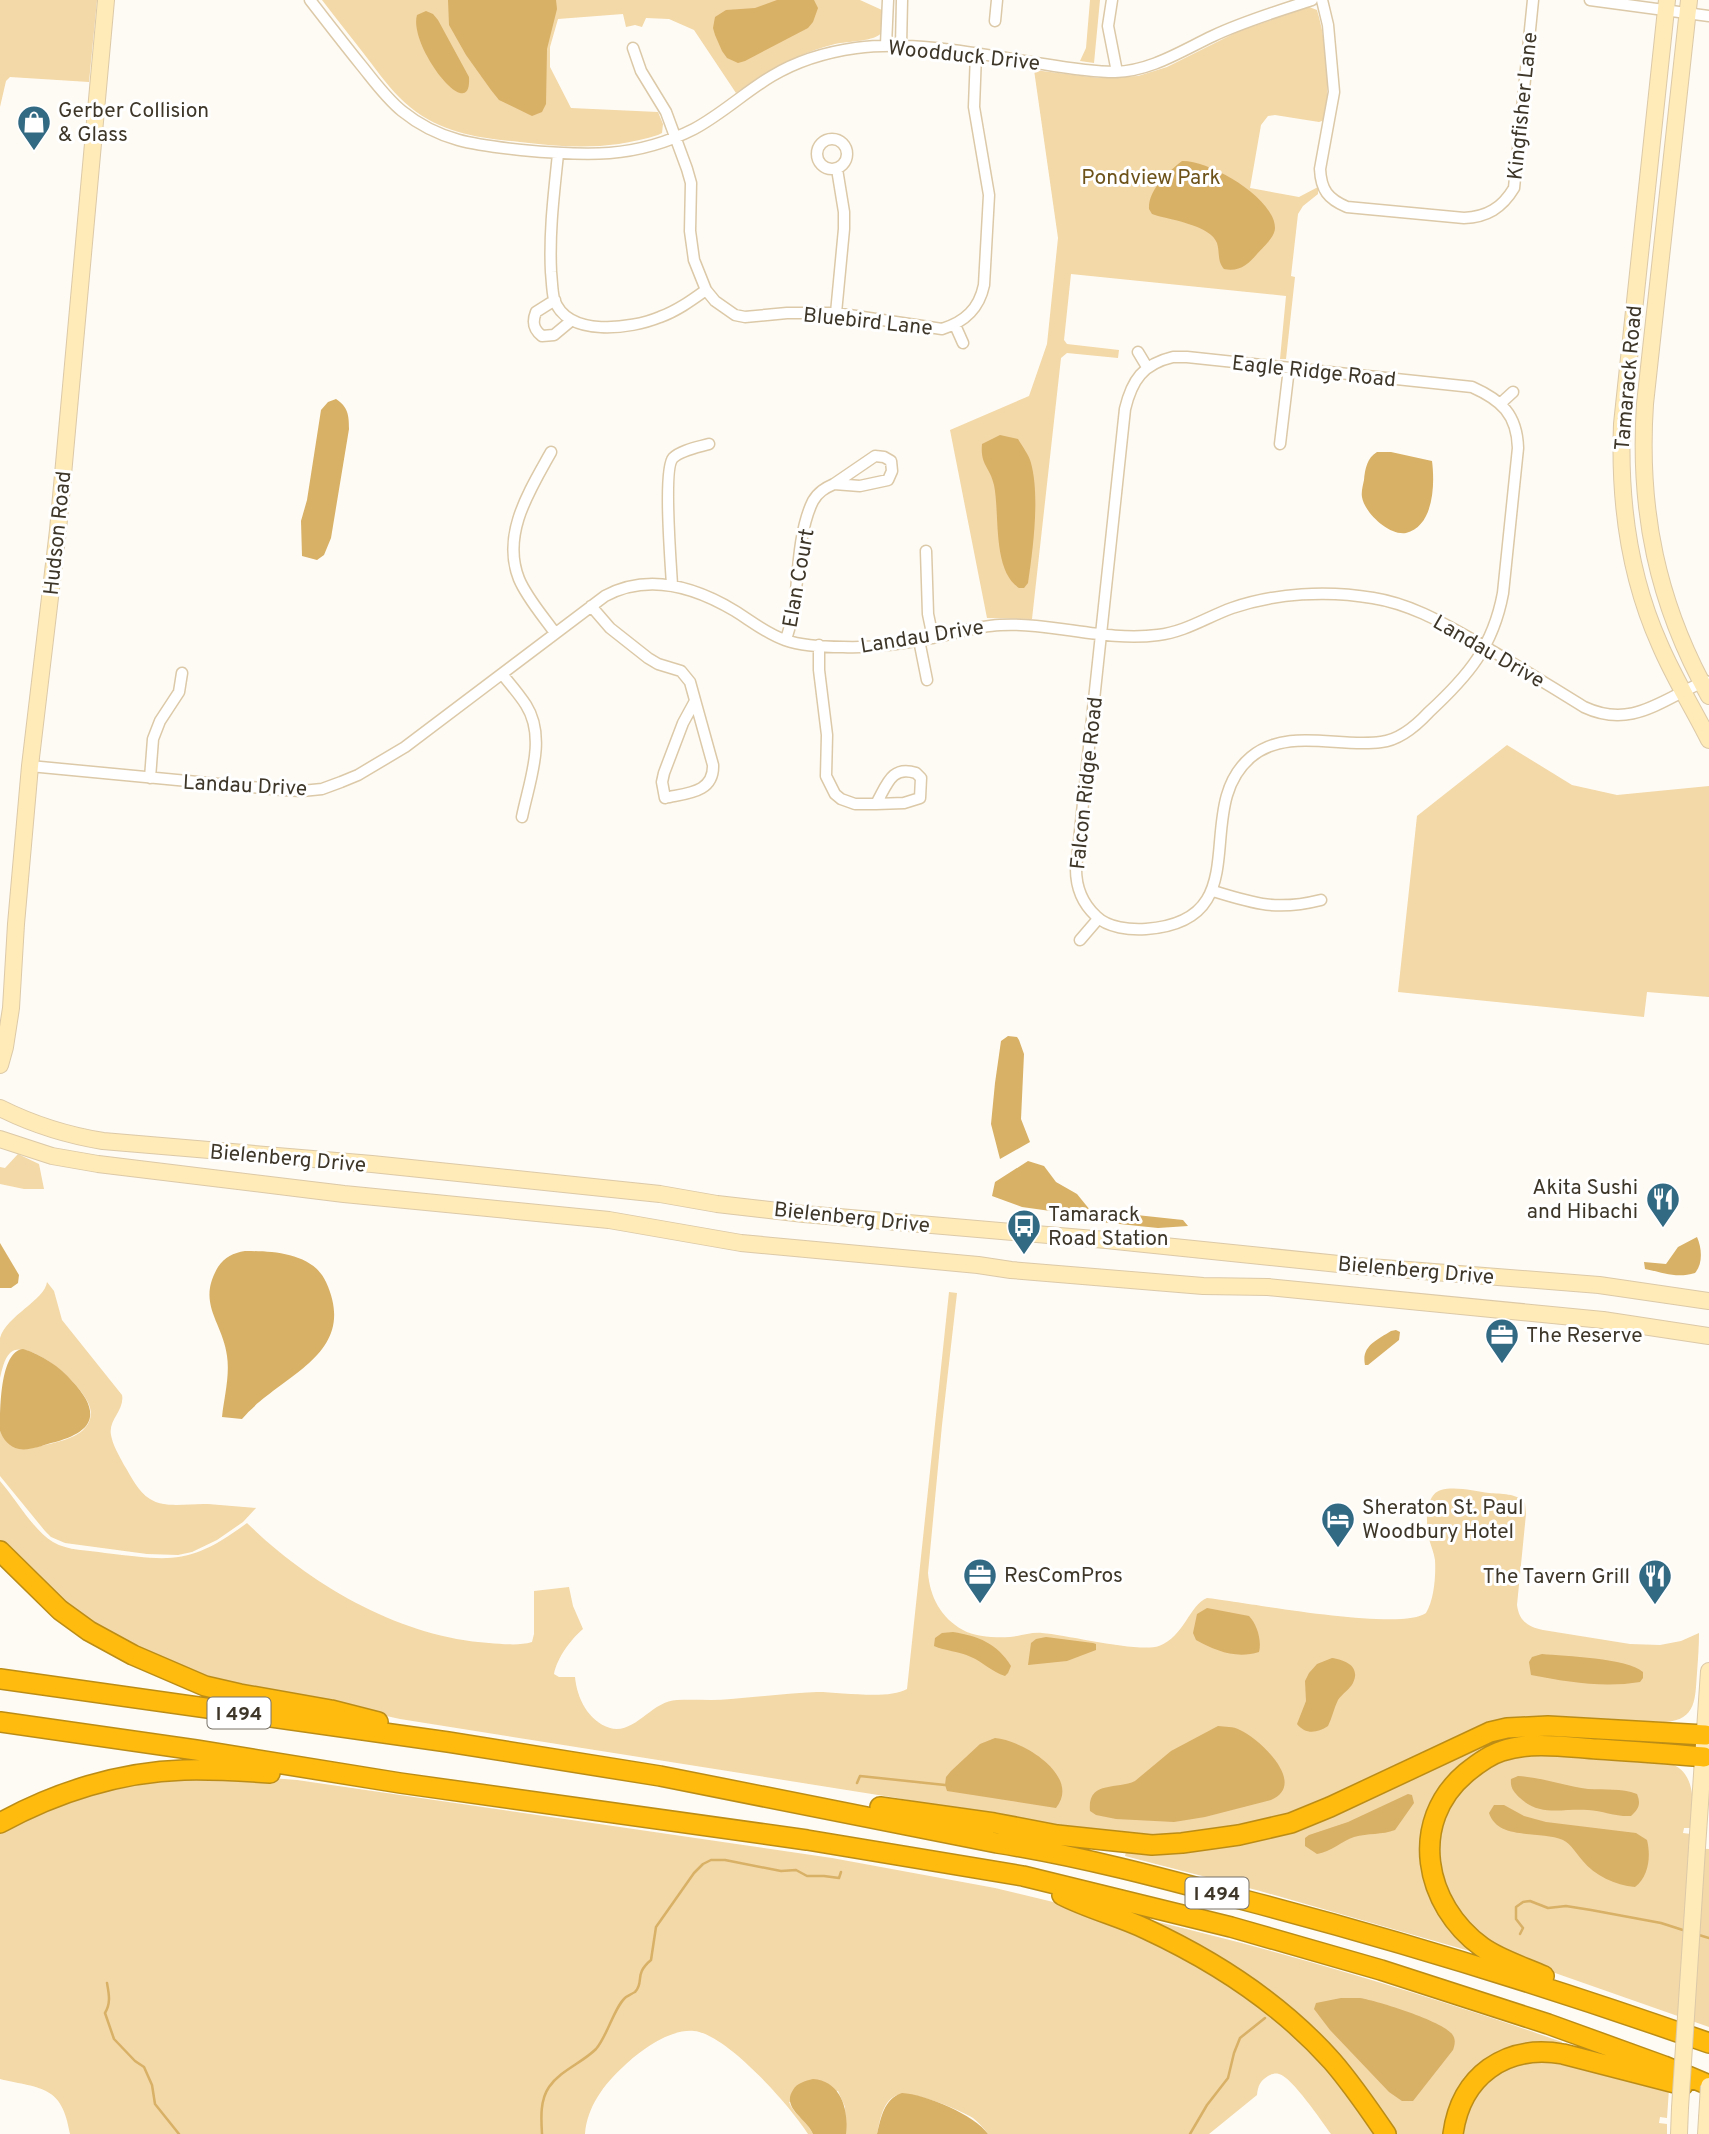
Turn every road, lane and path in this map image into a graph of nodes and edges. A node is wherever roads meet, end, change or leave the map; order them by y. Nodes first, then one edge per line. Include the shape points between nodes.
1 (106, 0) edge
2 (310, 0) edge
3 (887, 0) edge
4 (902, 0) edge
5 (997, 0) edge
6 (1112, 0) edge
7 (1312, 0) edge
8 (1322, 0) edge
9 (1533, 0) edge
10 (1590, 0) edge
11 (1666, 5) edge
12 (1688, 7) edge
13 (1709, 16) edge
14 (995, 21) dead end
15 (886, 45) junction
16 (901, 46) junction
17 (633, 48) dead end
18 (976, 54) junction
19 (1117, 72) junction
20 (676, 136) junction
21 (558, 153) junction
22 (837, 169) dead end
23 (706, 290) junction
24 (555, 300) junction
25 (836, 313) junction
26 (572, 320) junction
27 (955, 325) junction
28 (963, 343) dead end
29 (1138, 352) dead end
30 (1147, 368) junction
31 (1289, 368) junction
32 (1513, 392) dead end
33 (1501, 404) junction
34 (709, 444) dead end
35 (1280, 444) dead end
36 (551, 452) dead end
37 (834, 484) junction
38 (926, 551) dead end
39 (672, 585) junction
40 (591, 606) junction
41 (555, 633) junction
42 (1102, 635) junction
43 (933, 638) junction
44 (786, 640) junction
45 (919, 640) junction
46 (819, 645) junction
47 (1485, 647) junction
48 (183, 673) dead end
49 (502, 674) junction
50 (927, 680) dead end
51 (1707, 686) edge
52 (1683, 692) junction
53 (695, 701) junction
54 (1709, 740) edge
55 (30, 766) junction
56 (150, 778) junction
57 (876, 804) dead end
58 (522, 817) dead end
59 (1213, 891) junction
60 (1321, 900) dead end
61 (1098, 919) junction
62 (1080, 940) dead end
63 (0, 1065) edge
64 (0, 1108) edge
65 (0, 1139) edge
66 (1709, 1301) edge
67 (1709, 1336) edge
68 (0, 1551) edge
69 (1709, 1671) edge
70 (0, 1679) edge
71 (0, 1722) edge
72 (1707, 1736) edge
73 (478, 1746) junction
74 (1706, 1757) edge
75 (384, 1780) junction
76 (761, 1796) junction
77 (0, 1823) edge
78 (1023, 1876) junction
79 (1664, 2028) junction
80 (1709, 2043) edge
81 (1709, 2086) edge
82 (1709, 2092) edge
83 (1706, 2126) edge
84 (1386, 2134) edge
85 (1452, 2134) edge
86 (1679, 2134) edge

1 - 55 street, Hudson Road via 58,530
2 - 21 street, Woodduck Drive via 386,96 420,125 474,145
3 - 15 street
4 - 16 street
5 - 14 street
6 - 19 street via 1108,26
7 - 19 street, Woodduck Drive via 1215,34 1169,59
8 - 9 street, Kingfisher Lane via 1334,92 1321,169 1326,193 1347,207 1478,218 1499,208 1514,188
10 - 11 street
11 - 12 street
11 - 52 street, Tamarack Road via 1621,466 1625,519 1640,589
12 - 13 street
12 - 51 street, Tamarack Road via 1645,404 1643,465 1656,565 1670,611
15 - 16 street, Woodduck Drive
15 - 20 street, Woodduck Drive via 841,50 794,65
16 - 18 street, Woodduck Drive
17 - 20 street, Bluebird Lane
18 - 19 street, Woodduck Drive
18 - 27 street, Bluebird Lane via 974,107 989,195 984,285 968,318
20 - 21 street, Woodduck Drive via 620,153
20 - 23 street, Bluebird Lane via 691,183 694,260
21 - 24 street via 550,233
22 - 25 street via 844,229
23 - 25 street, Bluebird Lane via 725,310 745,317
23 - 26 street via 676,310 640,323 600,327
24 - 26 street
24 - 26 street via 536,312 537,332 554,335
25 - 27 street, Bluebird Lane via 930,329
27 - 28 street
29 - 30 street
30 - 31 street, Eagle Ridge Road via 1159,360 1187,357
30 - 42 street via 1129,392 1125,409
31 - 33 street, Eagle Ridge Road via 1472,387
31 - 35 street
32 - 33 street
33 - 47 street via 1518,435 1518,448 1503,593
34 - 39 street via 682,453 670,464
36 - 41 street via 532,486 513,545 519,580
37 - 37 street, Elan Court via 876,456 891,461 888,480 860,486
37 - 44 street, Elan Court via 813,500
38 - 43 street
39 - 40 street, Landau Drive via 619,588
39 - 44 street, Landau Drive via 719,603
40 - 41 street, Landau Drive
40 - 53 street via 648,658 681,671 690,682
41 - 49 street, Landau Drive
42 - 43 street, Landau Drive via 1002,625 967,628
42 - 47 street, Landau Drive via 1159,635 1255,602 1322,593 1402,605
42 - 61 street, Falcon Ridge Road via 1076,869 1082,897
43 - 45 street, Landau Drive
44 - 46 street, Landau Drive
45 - 46 street, Landau Drive via 866,647
45 - 50 street
46 - 57 street via 826,776 841,799
47 - 52 street, Landau Drive via 1603,714 1637,713
47 - 59 street via 1455,689 1398,737 1383,742 1280,743 1245,763 1225,802
48 - 56 street via 179,692 153,739
49 - 56 street, Landau Drive via 405,747 359,775 322,789 282,790
49 - 58 street via 527,706 535,727 536,749
51 - 52 street, Landau Drive
52 - 54 street, Tamarack Road
53 - 53 street via 664,774 666,798 701,790 713,774
55 - 56 street, Landau Drive
55 - 63 street, Hudson Road via 11,1008
59 - 60 street via 1272,906
59 - 61 street via 1198,911 1168,926 1132,929
61 - 62 street
64 - 66 street, Bielenberg Drive via 38,1126 103,1141 372,1164 804,1214 1599,1285
65 - 67 street, Bielenberg Drive via 52,1156 98,1164 609,1220 741,1243 1203,1286 1268,1287 1603,1320
68 - 73 highway via 44,1596 89,1631 205,1686 331,1710
69 - 72 street
70 - 73 highway, I 494
71 - 75 highway, I 494
72 - 74 street
72 - 76 highway via 1548,1726 1507,1728 1291,1823 1172,1844 1069,1836 874,1806
73 - 76 highway, I 494
74 - 79 highway via 1552,1746 1511,1748 1484,1760 1452,1787 1437,1810 1431,1835 1435,1888 1460,1926 1483,1948
74 - 86 street, bridge
75 - 77 highway via 222,1771 149,1773 57,1796
75 - 78 highway, I 494 via 807,1840
76 - 79 highway, I 494 via 1037,1849 1203,1889 1422,1949
78 - 81 highway, I 494 via 1220,1924 1381,1970 1548,2024
78 - 84 highway via 1157,1934 1258,1994 1333,2063
79 - 80 highway, I 494
81 - 83 street, bridge
82 - 85 highway via 1584,2058 1526,2053 1499,2062 1471,2085

